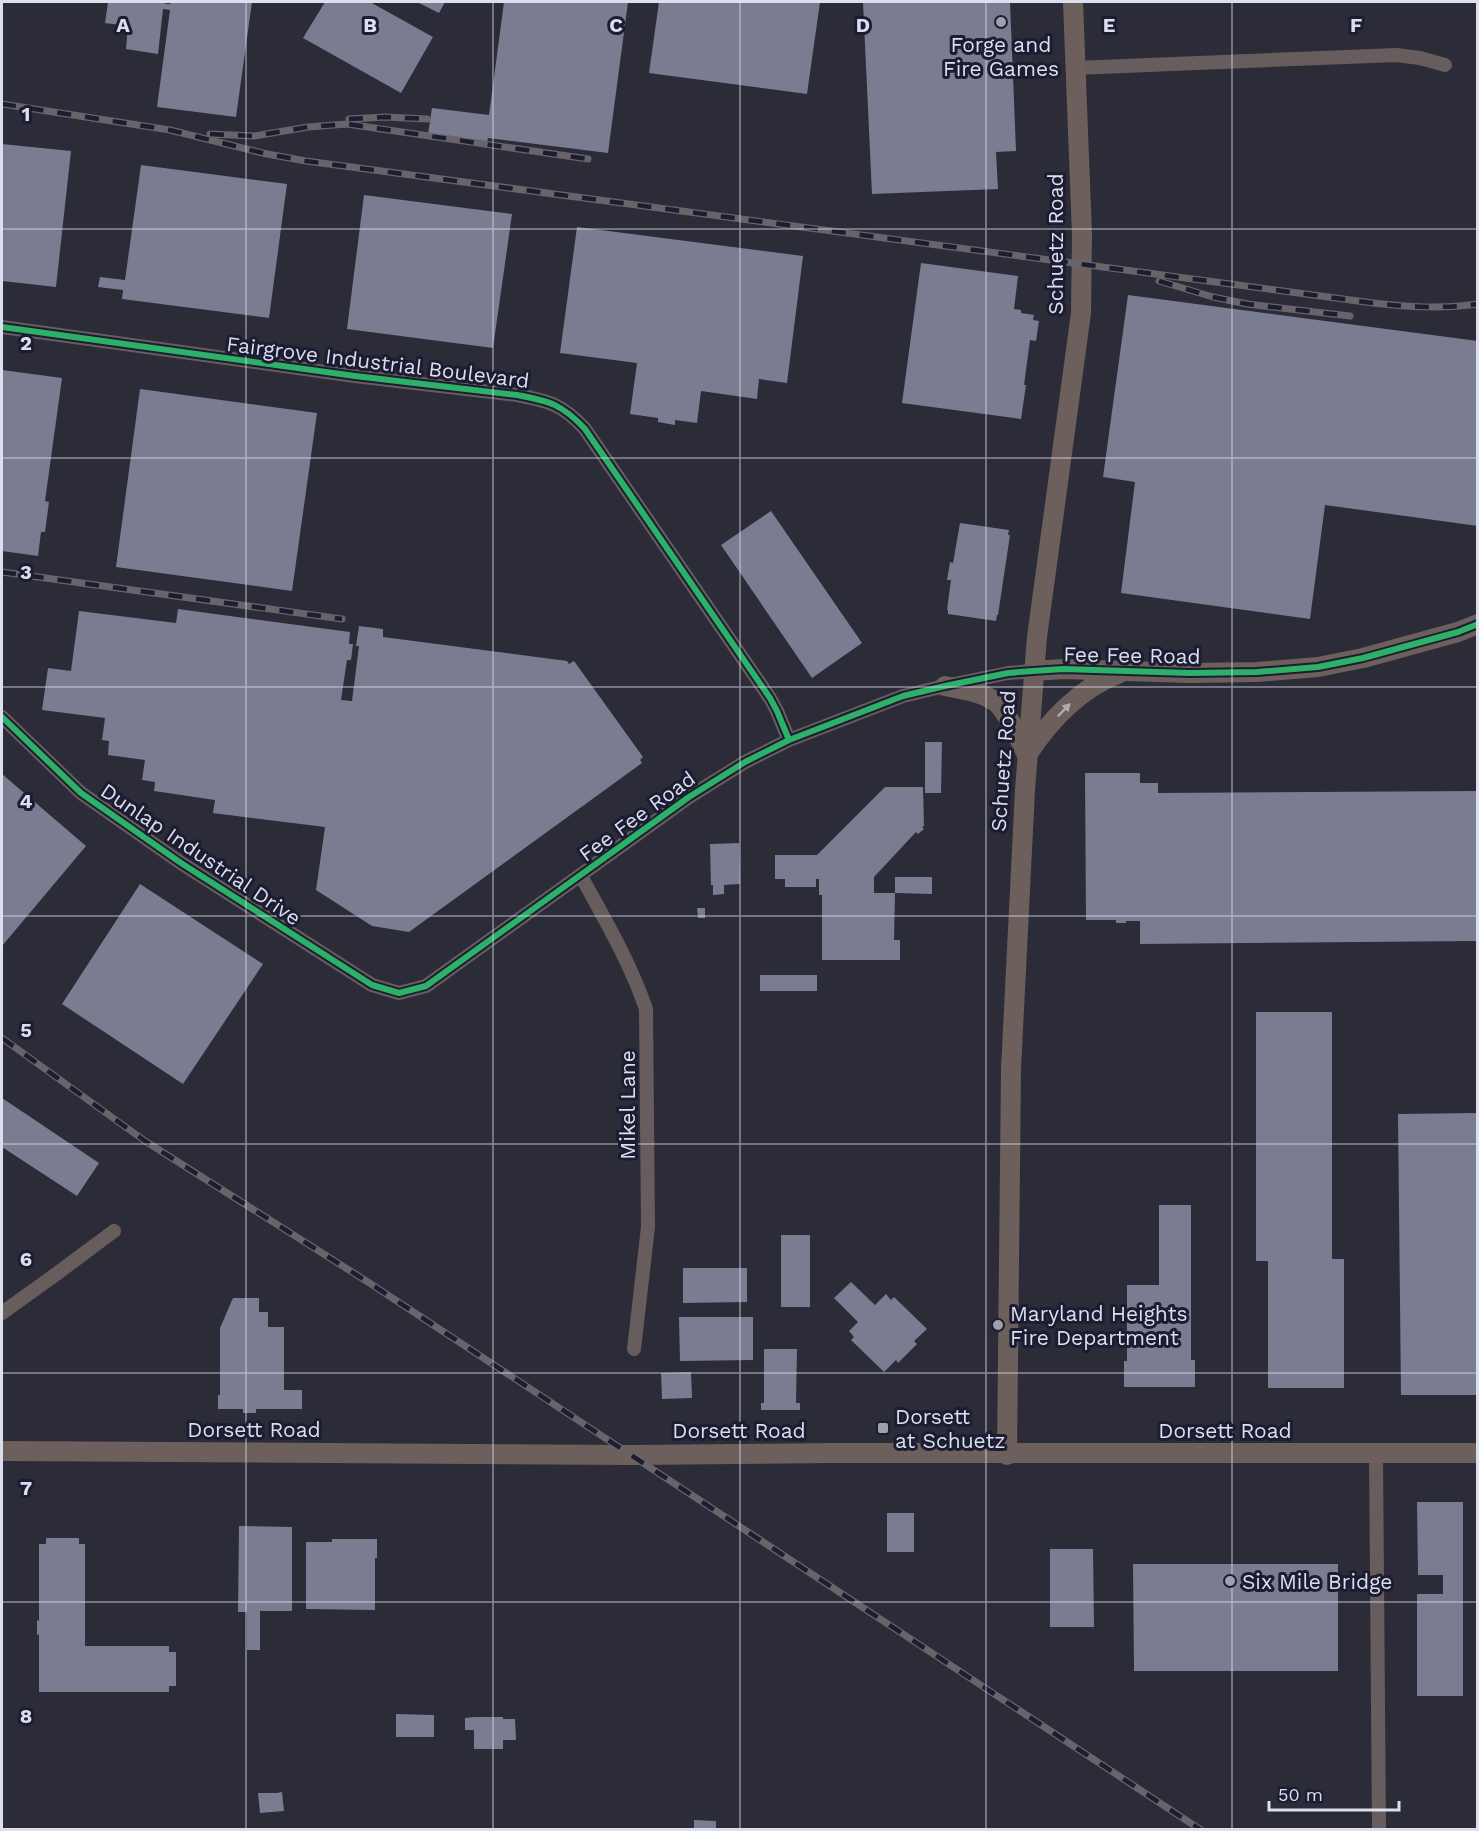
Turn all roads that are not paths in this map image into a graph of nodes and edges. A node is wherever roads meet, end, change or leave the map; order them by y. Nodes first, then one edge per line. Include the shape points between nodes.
1 (1073, 2) edge
2 (1445, 65) dead end
3 (1075, 68) junction
4 (2, 327) edge
5 (1478, 624) edge
6 (1033, 670) junction
7 (1124, 671) junction
8 (945, 686) junction
9 (2, 717) edge
10 (789, 740) junction
11 (1027, 755) junction
12 (581, 876) junction
13 (399, 993) joint
14 (114, 1230) dead end
15 (2, 1313) edge
16 (634, 1349) dead end
17 (2, 1451) edge
18 (1376, 1453) junction
19 (1478, 1453) edge
20 (1007, 1455) junction
21 (1378, 1830) edge

1 - 3 main road, Schuetz Road
2 - 3 street via 1396,55
3 - 6 main road, Schuetz Road via 1081,313
4 - 10 street, Fairgrove Industrial Boulevard via 517,395 559,406 585,429 770,698
5 - 7 main road, Fee Fee Road via 1318,667 1190,674
6 - 7 main road, Fee Fee Road
6 - 8 street, Fee Fee Road
6 - 11 main road, Schuetz Road
11 -> 7 main road via 1075,699
8 - 10 street, Fee Fee Road via 903,696
8 - 11 main road via 974,691 998,704
9 - 13 street, Dunlap Industrial Drive via 81,793 172,857 372,985
10 - 12 street, Fee Fee Road via 689,797
11 - 20 main road, Schuetz Road via 1011,1069
12 - 13 street, Fee Fee Road via 426,986
12 - 16 street, Mikel Lane via 623,952 646,1009 648,1227
14 - 15 street
17 - 20 main road, Dorsett Road
18 - 19 main road, Dorsett Road
18 - 20 main road, Dorsett Road
18 - 21 street

